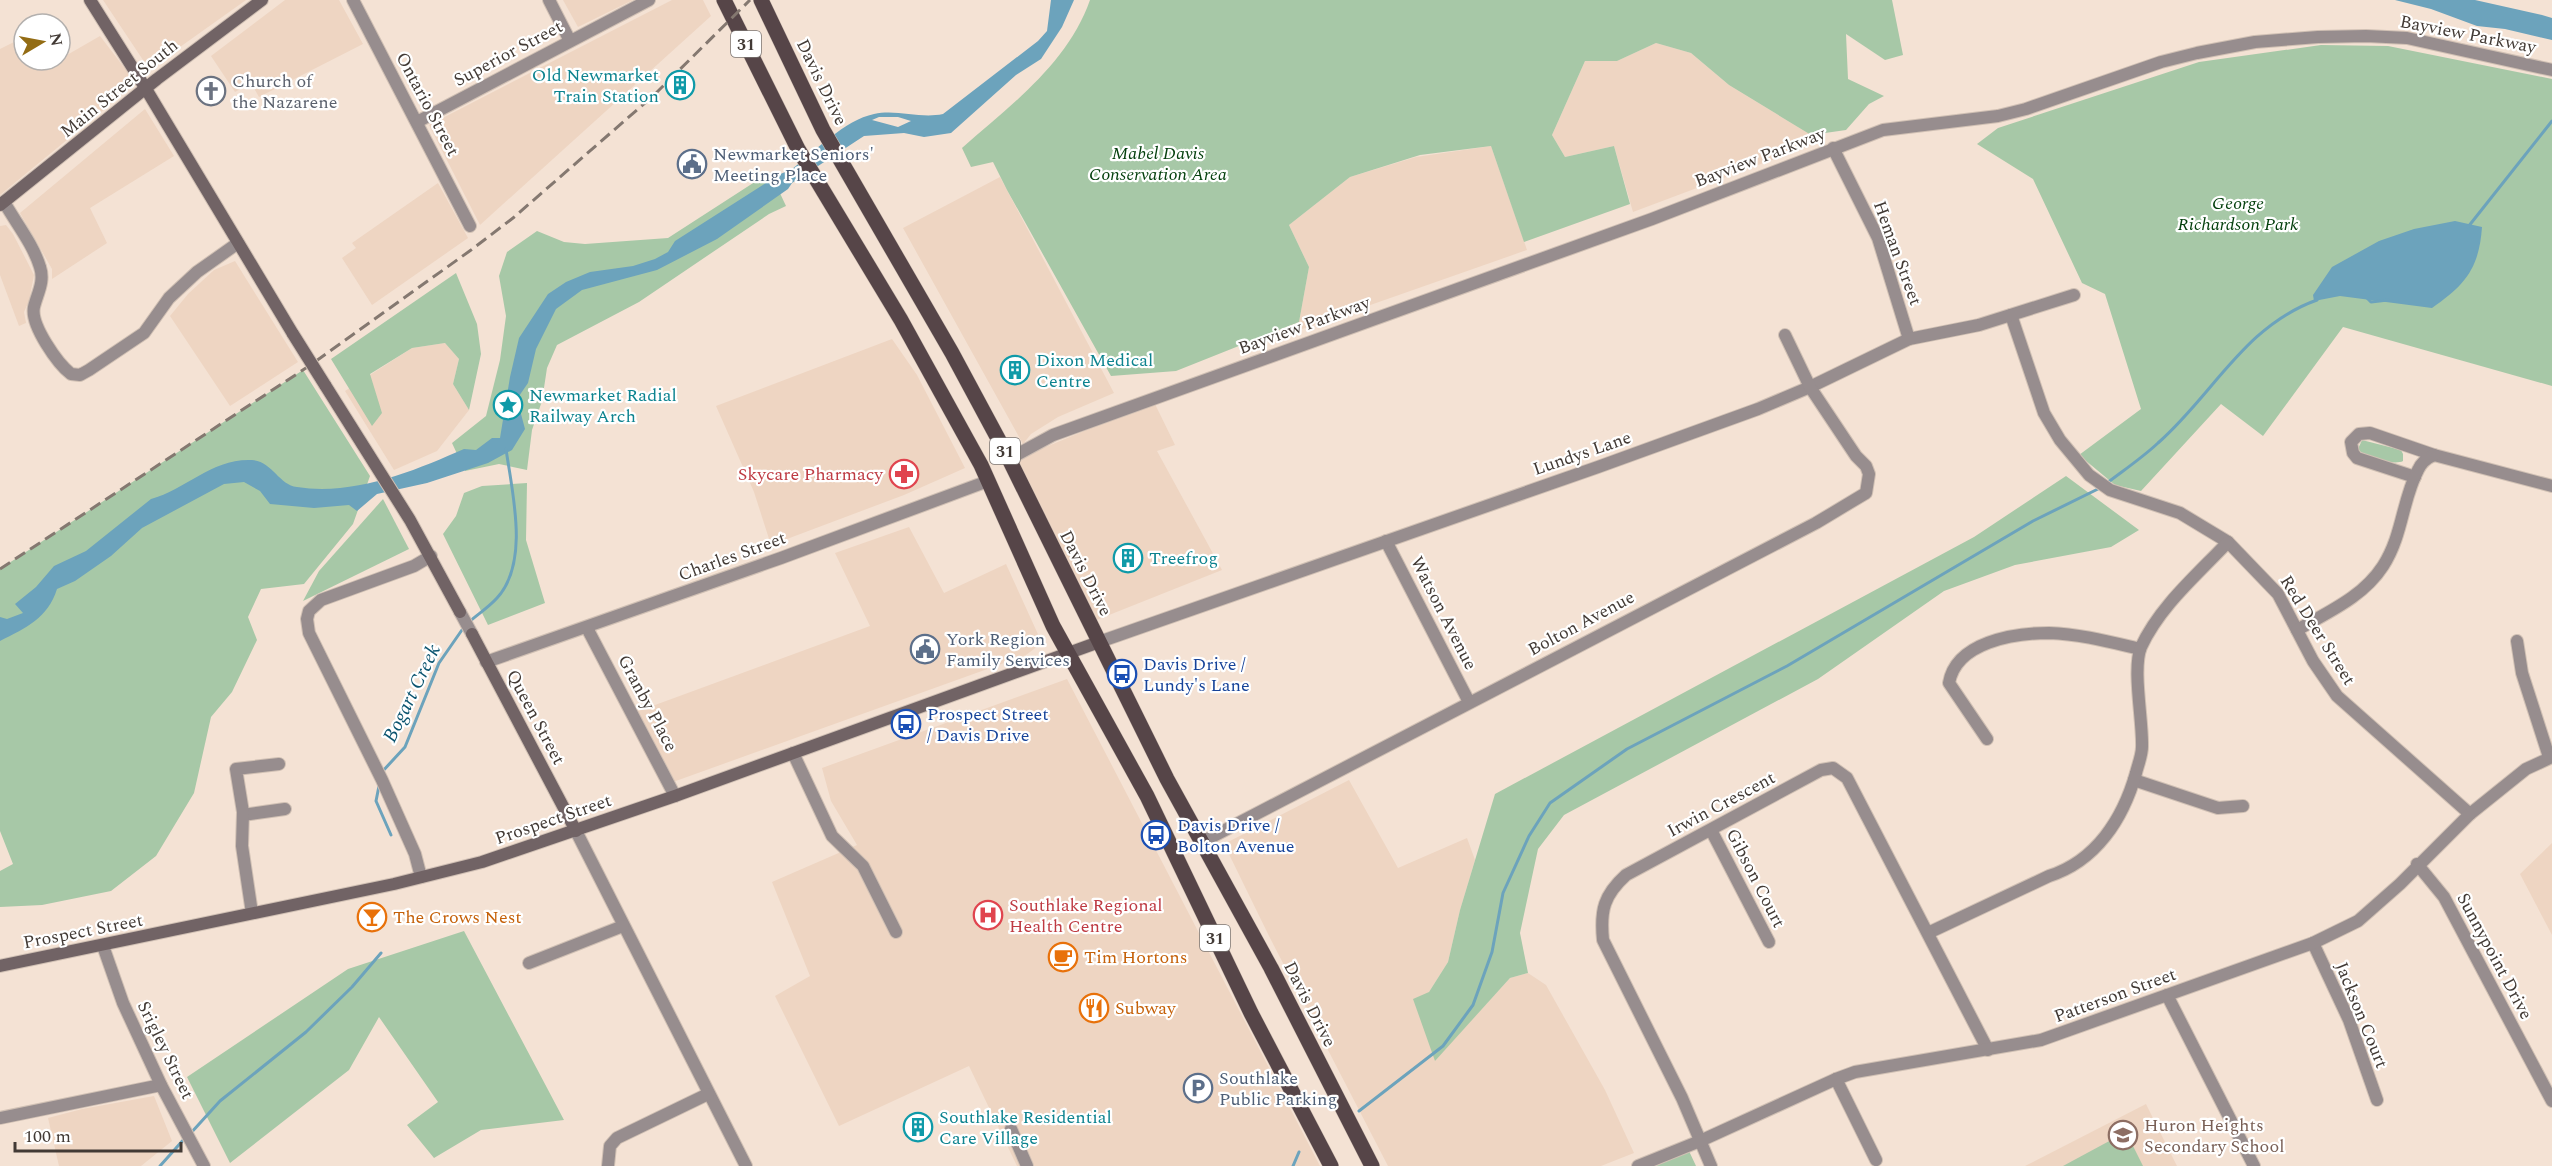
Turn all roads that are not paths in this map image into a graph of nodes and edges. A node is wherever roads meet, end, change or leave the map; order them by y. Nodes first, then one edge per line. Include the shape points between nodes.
1 (90, 0) edge
2 (262, 0) edge
3 (353, 0) edge
4 (549, 0) edge
5 (649, 0) edge
6 (724, 0) edge
7 (760, 0) edge
8 (570, 41) junction
9 (2552, 70) edge
10 (146, 89) junction
11 (417, 122) junction
12 (1833, 148) junction
13 (2, 204) edge
14 (470, 226) dead end
15 (238, 243) junction
16 (2074, 295) dead end
17 (2012, 315) junction
18 (1785, 335) dead end
19 (1909, 339) junction
20 (1810, 387) junction
21 (2434, 455) junction
22 (1009, 459) junction
23 (2415, 477) junction
24 (988, 481) junction
25 (2552, 486) edge
26 (1386, 541) junction
27 (2228, 542) junction
28 (431, 556) junction
29 (460, 612) joint
30 (588, 628) junction
31 (2298, 630) junction
32 (472, 634) joint
33 (2517, 641) dead end
34 (1099, 642) junction
35 (2140, 649) junction
36 (1067, 654) junction
37 (486, 662) junction
38 (1469, 702) junction
39 (1987, 739) dead end
40 (793, 753) junction
41 (2550, 757) edge
42 (279, 764) dead end
43 (2134, 780) junction
44 (675, 796) junction
45 (2243, 806) dead end
46 (285, 809) dead end
47 (2470, 814) junction
48 (243, 815) junction
49 (1711, 830) junction
50 (576, 831) junction
51 (1202, 842) junction
52 (2417, 864) junction
53 (421, 877) junction
54 (252, 914) junction
55 (623, 926) junction
56 (896, 932) dead end
57 (1928, 933) junction
58 (1769, 942) dead end
59 (2313, 943) junction
60 (103, 946) junction
61 (529, 963) dead end
62 (0, 966) edge
63 (2167, 995) junction
64 (1988, 1050) junction
65 (1836, 1079) junction
66 (161, 1085) junction
67 (708, 1094) junction
68 (2377, 1100) dead end
69 (2552, 1101) edge
70 (0, 1118) edge
71 (1011, 1129) dead end
72 (1700, 1141) junction
73 (1876, 1160) dead end
74 (204, 1166) edge
75 (608, 1166) edge
76 (746, 1166) edge
77 (1027, 1166) edge
78 (1332, 1166) edge
79 (1372, 1166) edge
80 (1638, 1166) edge
81 (1711, 1166) edge
82 (2254, 1166) edge

1 - 10 main road
2 - 10 main road, Main Street South
3 - 11 street, Ontario Street
4 - 8 street
5 - 8 street, Superior Street
6 - 24 main road, 31 via 798,149 901,320
7 - 22 main road, Davis Drive / 31 via 823,130
8 - 11 street, Superior Street
9 - 12 street, Bayview Parkway via 2407,38 2318,37 2256,42 2161,62 2026,109 1892,128
10 - 13 main road, Main Street South
10 - 15 main road, Queen Street
11 - 14 street, Ontario Street
12 - 19 street, Heman Street via 1878,238
12 - 22 street, Bayview Parkway via 1652,219 1053,435
13 - 15 street via 41,269 42,283 34,308 37,326 57,361 71,374 89,370 144,333 169,298
15 - 28 main road, Queen Street, bridge
16 - 17 street, Lundys Lane
17 - 19 street, Lundys Lane
17 - 27 street, Red Deer Street via 2044,412 2060,441 2089,475 2110,490 2180,513
18 - 20 street
19 - 20 street, Lundys Lane
20 - 26 street, Lundys Lane
20 - 38 street, Bolton Avenue via 1866,466 1866,493 1816,523
21 - 23 street via 2421,464
21 - 23 street via 2370,433 2359,434 2351,442 2357,458
21 - 25 street
22 - 34 main road, Davis Drive / 31
23 - 31 street via 2398,536 2382,567 2356,595
24 - 30 street, Charles Street
24 - 36 main road, 31
26 - 34 street, Lundys Lane
26 - 38 street, Watson Avenue
27 - 31 street, Red Deer Street via 2278,594
27 - 35 street via 2160,614
28 - 29 main road, Queen Street
28 - 53 street via 321,600 308,615 309,633 382,780 415,854
29 - 32 street, Queen Street
30 - 37 street, Charles Street
30 - 44 street, Granby Place
31 - 47 street, Red Deer Street via 2337,696
32 - 37 main road, Queen Street
33 - 41 street via 2522,673
34 - 36 main road, Prospect Street
34 - 51 main road, Davis Drive / 31
35 - 39 street via 2048,633 2016,636 1967,653 1951,672 1949,682
35 - 43 street via 2142,748
36 - 40 main road, Prospect Street
36 - 78 main road, 31 via 1142,787 1251,1013
37 - 50 main road, Queen Street
38 - 51 street, Bolton Avenue
40 - 44 main road, Prospect Street
40 - 56 street via 832,836 863,866
41 - 47 street, Patterson Street via 2526,770
42 - 48 street via 236,769
43 - 45 street via 2218,808
43 - 57 street via 2114,826 2068,870
44 - 50 main road, Prospect Street
46 - 48 street
47 - 52 street, Patterson Street
48 - 54 street via 242,846
49 - 57 street, Irwin Crescent via 1821,770 1839,770 1847,778
49 - 58 street, Gibson Court
49 - 72 street, Irwin Crescent via 1626,875 1610,890 1601,916 1603,940
50 - 53 main road, Prospect Street
50 - 55 street, Queen Street
51 - 79 main road, Davis Drive / 31
52 - 59 street, Patterson Street via 2358,921
52 - 69 street, Sunnypoint Drive via 2444,897
53 - 54 main road, Prospect Street
54 - 60 main road, Prospect Street
55 - 61 street
55 - 67 street, Queen Street
57 - 64 street, Irwin Crescent
59 - 63 street, Patterson Street
59 - 68 street, Jackson Court via 2349,1020
60 - 62 main road, Prospect Street
60 - 66 street, Srigley Street via 123,1003
63 - 64 street, Patterson Street via 2067,1032
63 - 82 street
64 - 65 street, Patterson Street via 1866,1070
65 - 72 street, Patterson Street
65 - 73 street
66 - 70 street
66 - 74 street, Srigley Street
67 - 75 street via 617,1138 610,1146
67 - 76 street, Queen Street
71 - 77 street
72 - 80 street, Patterson Street
72 - 81 street, Irwin Crescent

